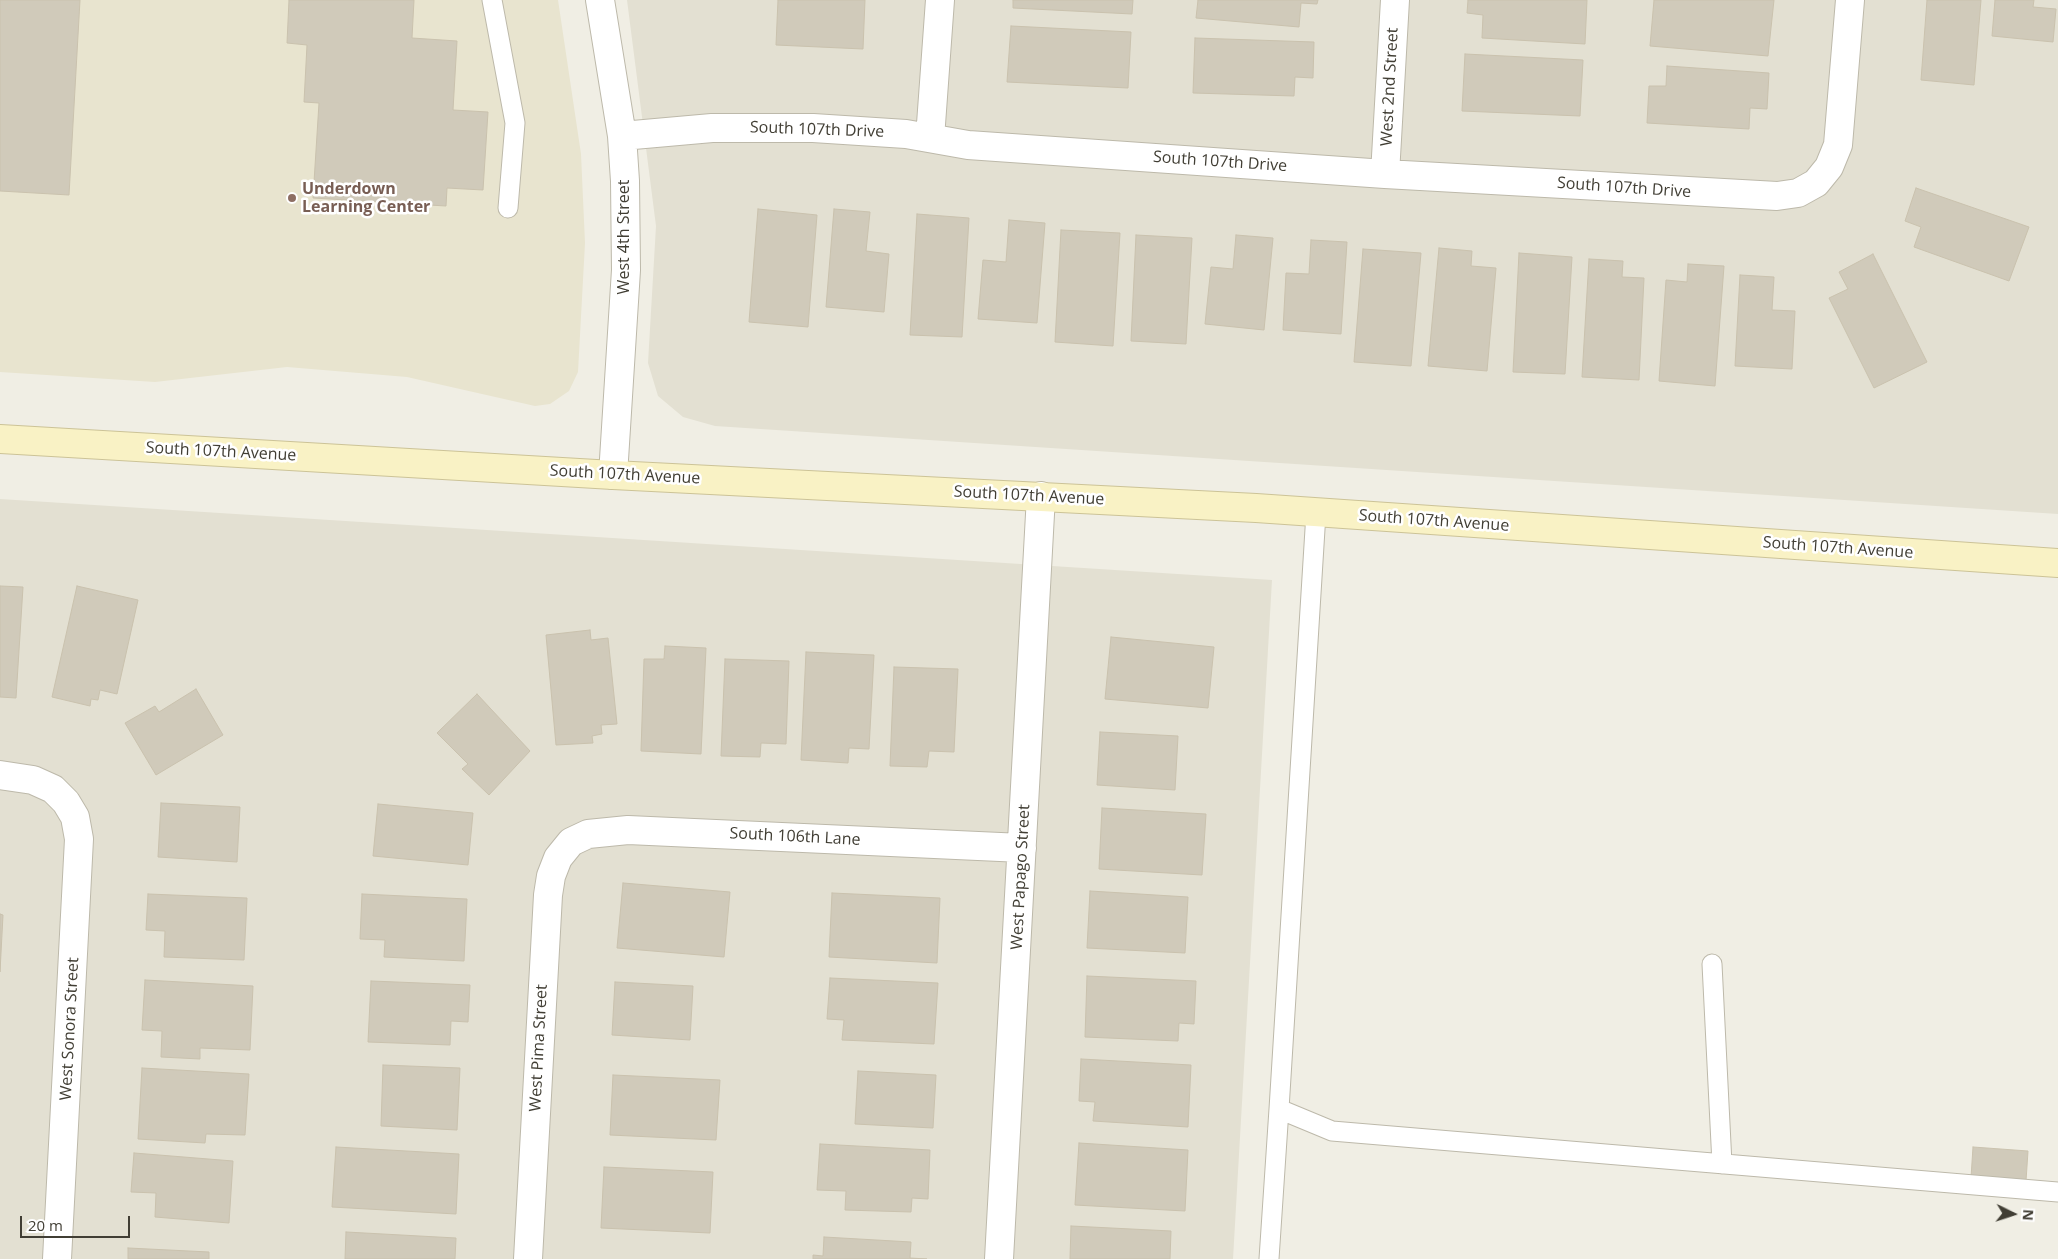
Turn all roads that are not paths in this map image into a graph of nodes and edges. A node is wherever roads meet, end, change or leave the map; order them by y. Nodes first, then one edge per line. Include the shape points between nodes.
1 (492, 0) edge
2 (600, 0) edge
3 (940, 0) edge
4 (1395, 0) edge
5 (1850, 0) edge
6 (622, 136) junction
7 (930, 138) junction
8 (1384, 174) junction
9 (508, 208) dead end
10 (0, 439) edge
11 (613, 475) junction
12 (1041, 496) junction
13 (1316, 513) junction
14 (2058, 564) edge
15 (0, 775) edge
16 (570, 842) joint
17 (1022, 848) junction
18 (1712, 964) dead end
19 (1279, 1109) junction
20 (1722, 1164) junction
21 (2058, 1192) edge
22 (57, 1259) edge
23 (528, 1259) edge
24 (999, 1259) edge
25 (1269, 1259) edge

1 - 9 lane via 515,122
2 - 6 street, West 4th Street
3 - 7 street
4 - 8 street, West 2nd Street
5 - 8 street, South 107th Drive via 1838,145 1829,167 1816,183 1798,193 1754,196
6 - 7 street, South 107th Drive via 764,126
6 - 11 street, West 4th Street via 626,270
7 - 8 street, South 107th Drive via 968,145
10 - 11 main road, South 107th Avenue
11 - 12 main road, South 107th Avenue
12 - 13 main road, South 107th Avenue
12 - 17 street, West Papago Street
13 - 14 main road, South 107th Avenue
13 - 19 lane
15 - 22 street, West Sonora Street via 33,780 53,788 75,817 79,839
16 - 17 street, South 106th Lane via 588,834 628,830
16 - 23 street, West Pima Street via 558,858 548,895
17 - 24 street, West Papago Street
18 - 20 lane
19 - 20 lane via 1332,1131
19 - 25 lane
20 - 21 lane

